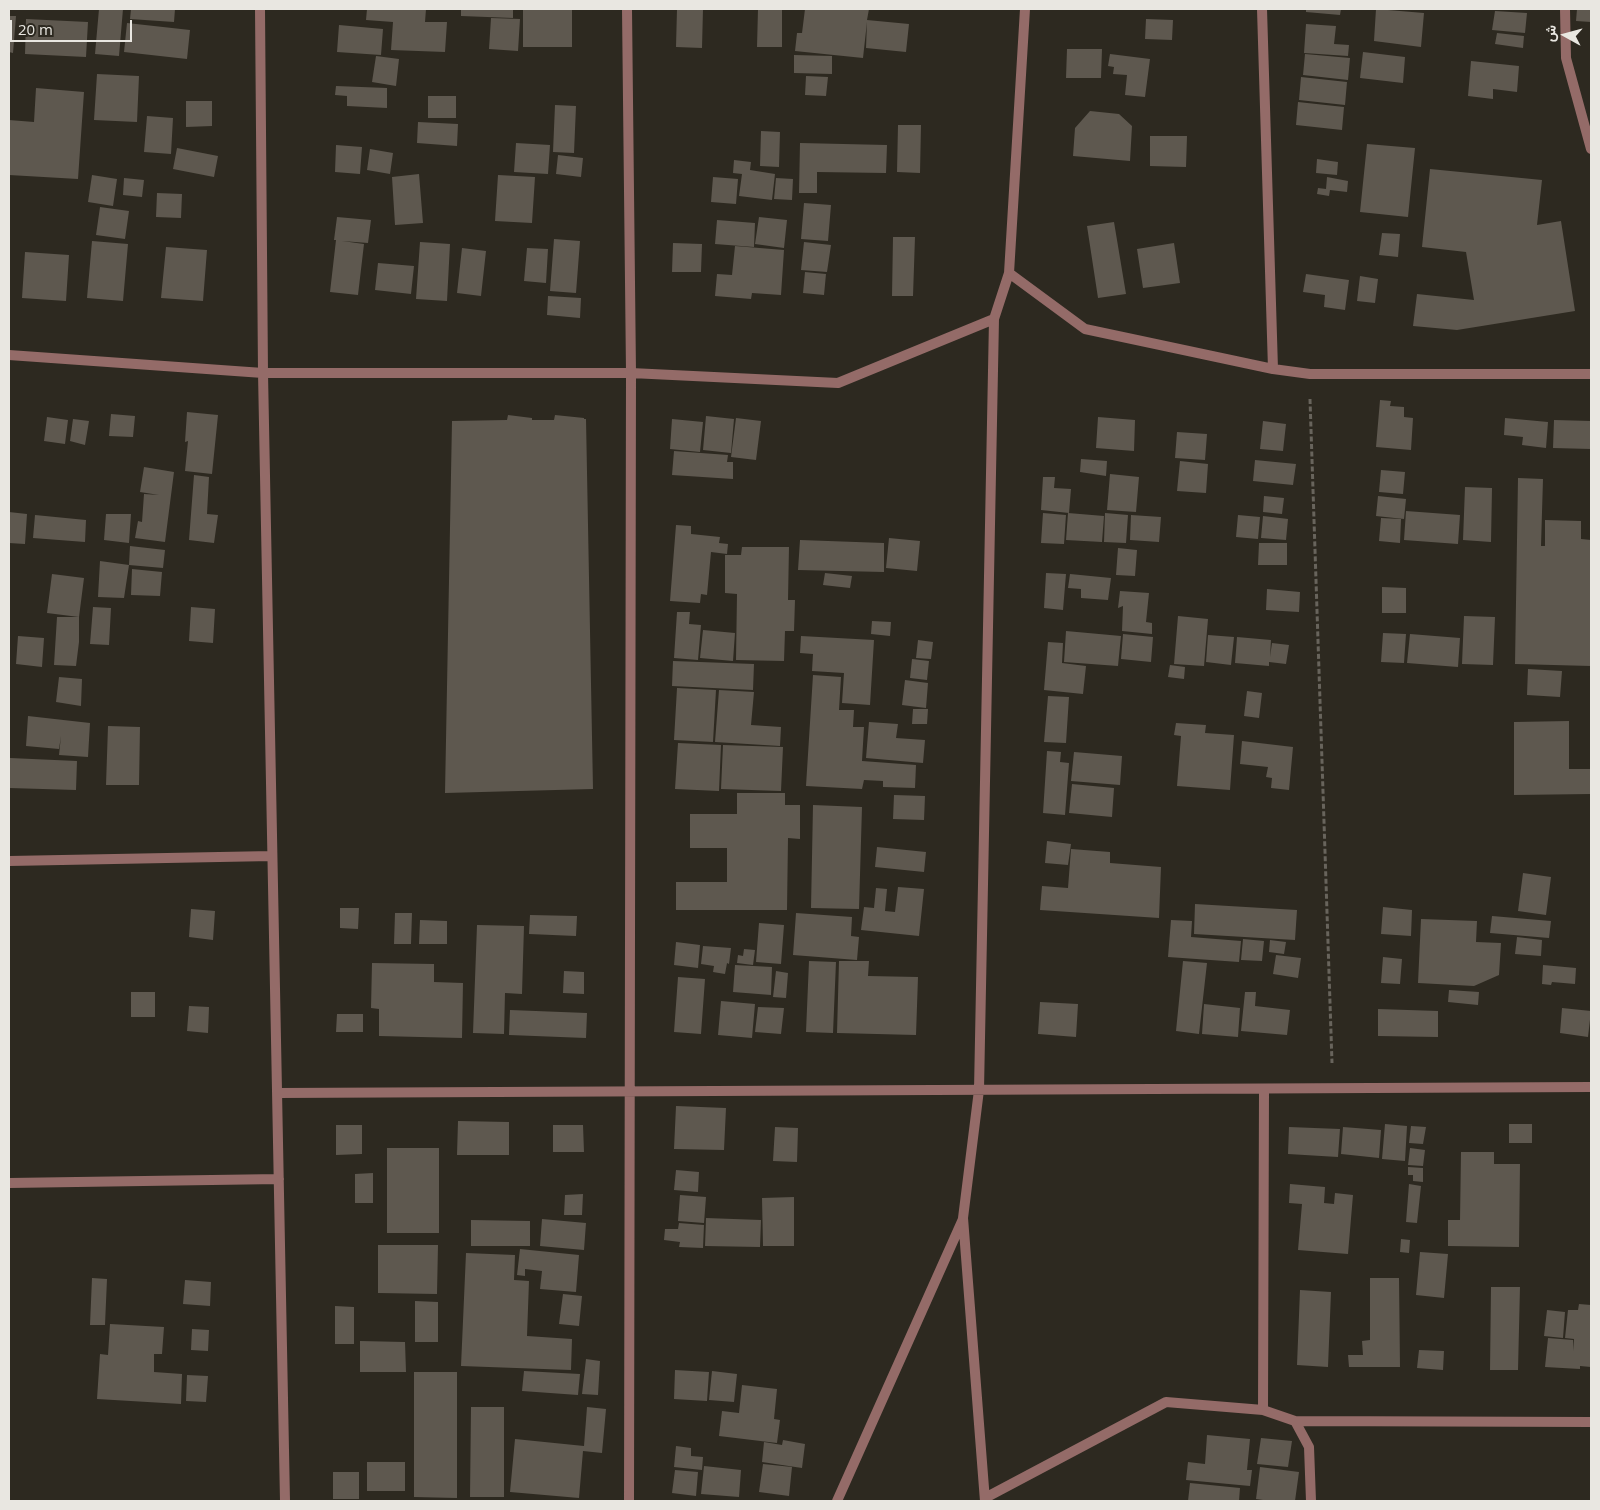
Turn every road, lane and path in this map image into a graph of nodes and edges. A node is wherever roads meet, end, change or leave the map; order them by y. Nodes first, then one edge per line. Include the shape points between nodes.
1 (260, 9) edge
2 (627, 9) edge
3 (1025, 9) edge
4 (1262, 9) edge
5 (1565, 9) edge
6 (1591, 149) edge
7 (1009, 273) junction
8 (994, 319) junction
9 (9, 354) edge
10 (1273, 369) junction
11 (263, 373) junction
12 (631, 373) junction
13 (1310, 374) junction
14 (1591, 374) edge
15 (272, 856) junction
16 (9, 861) edge
17 (1591, 1087) edge
18 (1333, 1088) junction
19 (1264, 1089) junction
20 (979, 1090) junction
21 (630, 1091) junction
22 (277, 1093) junction
23 (279, 1179) junction
24 (9, 1183) edge
25 (963, 1218) junction
26 (1263, 1410) junction
27 (1295, 1421) junction
28 (1591, 1422) edge
29 (985, 1499) edge
30 (285, 1501) edge
31 (628, 1501) edge
32 (837, 1501) edge
33 (1311, 1501) edge

1 - 11 street
2 - 12 street
3 - 7 street
4 - 10 street
5 - 6 street via 1566,58
7 - 8 street
7 - 10 street via 1085,329
8 - 12 street via 838,383
8 - 20 street
9 - 11 street
10 - 13 street
11 - 12 street
11 - 15 street
12 - 21 street
13 - 14 street
13 - 18 path
15 - 16 street
15 - 22 street
17 - 18 street
18 - 19 street
19 - 20 street
19 - 26 street
20 - 21 street
20 - 25 street
21 - 22 street
21 - 31 street
22 - 23 street
23 - 24 street
23 - 30 street
25 - 29 street
25 - 32 street
26 - 27 street
26 - 29 street via 1166,1402
27 - 28 street
27 - 33 street via 1310,1447

